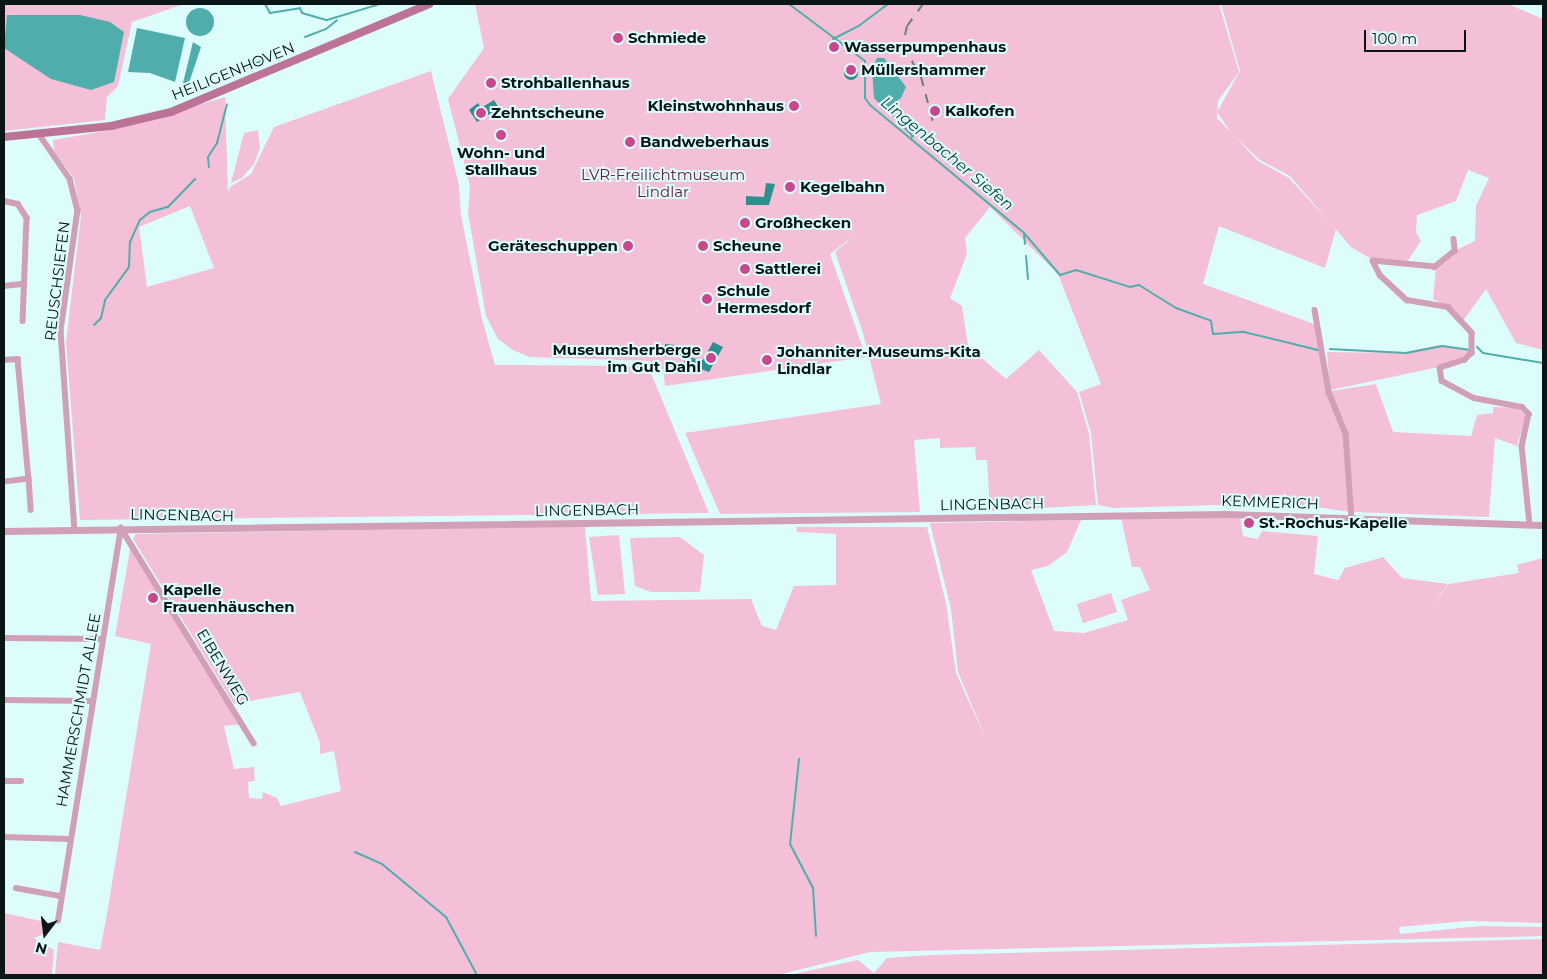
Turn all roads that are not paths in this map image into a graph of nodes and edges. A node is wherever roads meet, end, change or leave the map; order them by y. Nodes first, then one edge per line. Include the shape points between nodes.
1 (430, 4) edge
2 (39, 134) junction
3 (4, 137) edge
4 (4, 201) edge
5 (1454, 239) dead end
6 (24, 284) junction
7 (4, 286) edge
8 (1315, 310) dead end
9 (23, 321) dead end
10 (4, 360) edge
11 (29, 480) junction
12 (4, 482) edge
13 (31, 510) dead end
14 (1099, 516) joint
15 (1352, 519) junction
16 (1530, 525) junction
17 (1543, 525) edge
18 (121, 528) junction
19 (4, 531) edge
20 (75, 531) junction
21 (4, 638) edge
22 (102, 638) junction
23 (4, 700) edge
24 (92, 701) junction
25 (254, 743) dead end
26 (4, 781) edge
27 (21, 781) dead end
28 (4, 837) edge
29 (68, 839) junction
30 (16, 888) dead end
31 (60, 896) junction
32 (58, 921) dead end

1 - 2 main road, HEILIGENHOVEN via 177,109 110,126
2 - 3 main road, HEILIGENHOVEN
2 - 20 street, REUSCHSIEFEN via 70,180 78,210 61,331
4 - 6 street via 18,204 27,218
5 - 16 street via 1455,251 1435,267 1373,261 1380,275 1407,300 1448,307 1472,333 1472,353 1465,360 1440,368 1442,381 1474,398 1522,407 1529,414 1522,446
6 - 7 street
6 - 9 street
8 - 15 street via 1329,392 1346,434
10 - 11 street via 18,359
11 - 12 street
11 - 13 street
14 - 15 street, KEMMERICH via 1290,514
14 - 18 street, LINGENBACH
15 - 16 street, KEMMERICH
16 - 17 street, KEMMERICH
18 - 20 street, LINGENBACH
18 - 22 street, HAMMERSCHMIDT ALLEE
18 - 25 street, EIBENWEG
19 - 20 street, LINGENBACH
21 - 22 street
22 - 24 street, HAMMERSCHMIDT ALLEE
23 - 24 street
24 - 29 street, HAMMERSCHMIDT ALLEE
26 - 27 street
28 - 29 street
29 - 31 street, HAMMERSCHMIDT ALLEE
30 - 31 street
31 - 32 street, HAMMERSCHMIDT ALLEE

